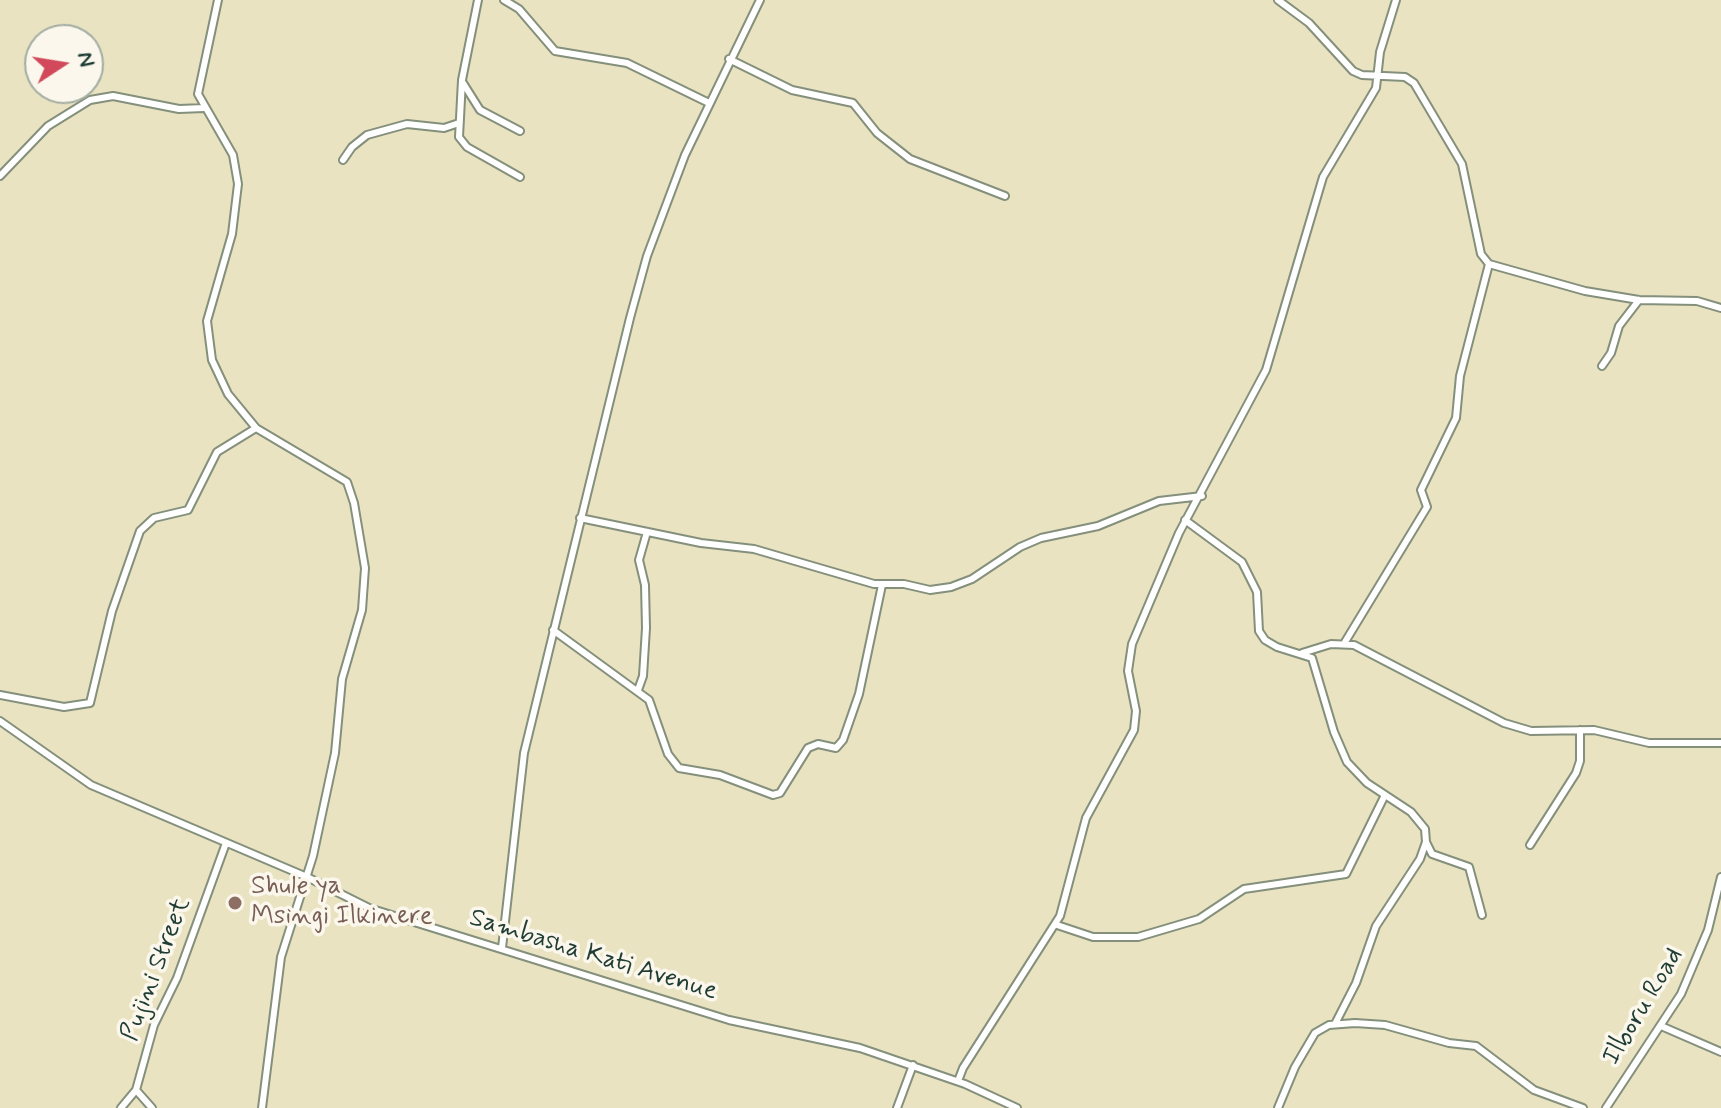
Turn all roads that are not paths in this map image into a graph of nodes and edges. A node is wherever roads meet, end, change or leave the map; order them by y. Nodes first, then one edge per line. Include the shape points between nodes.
1 (218, 0) edge
2 (478, 0) edge
3 (504, 0) edge
4 (760, 0) edge
5 (1278, 0) edge
6 (1396, 0) edge
7 (729, 59) junction
8 (1380, 76) junction
9 (462, 80) junction
10 (709, 103) junction
11 (204, 108) junction
12 (459, 123) junction
13 (520, 131) dead end
14 (343, 160) dead end
15 (0, 176) edge
16 (520, 177) dead end
17 (1005, 196) dead end
18 (1489, 264) junction
19 (1639, 300) junction
20 (1721, 308) edge
21 (1602, 366) dead end
22 (256, 428) junction
23 (1202, 496) junction
24 (580, 518) junction
25 (1185, 520) junction
26 (647, 532) junction
27 (882, 585) junction
28 (553, 630) junction
29 (1345, 642) junction
30 (1302, 653) junction
31 (638, 690) junction
32 (0, 695) edge
33 (0, 721) edge
34 (1580, 730) junction
35 (1721, 743) edge
36 (1385, 795) junction
37 (1426, 842) junction
38 (226, 843) junction
39 (1530, 845) dead end
40 (307, 877) junction
41 (1721, 877) edge
42 (1482, 915) dead end
43 (1057, 925) junction
44 (502, 948) junction
45 (1335, 1024) junction
46 (1661, 1026) junction
47 (1721, 1052) edge
48 (913, 1065) junction
49 (958, 1081) junction
50 (136, 1090) junction
51 (121, 1108) edge
52 (152, 1108) edge
53 (262, 1108) edge
54 (897, 1108) edge
55 (1017, 1108) edge
56 (1278, 1108) edge
57 (1583, 1108) edge
58 (1606, 1108) edge

1 - 11 street via 198,84
2 - 9 street
3 - 10 street via 519,9 555,51 627,63
4 - 7 street
5 - 8 street via 1309,23 1353,71
6 - 8 street via 1380,52
7 - 10 street
7 - 17 street via 792,90 853,103 877,133 910,159
8 - 18 street via 1405,77 1414,83 1452,142 1467,179 1481,254
8 - 23 street via 1372,99 1323,177 1266,370
9 - 12 street
9 - 13 street via 480,110
10 - 24 street via 647,256
11 - 15 street via 179,109 113,96 90,100 48,126
11 - 22 street via 233,155 238,184 229,246 209,309 210,346 221,382
12 - 14 street via 444,128 407,124 367,135
12 - 16 street via 459,137 467,147
18 - 19 street
18 - 29 street via 1460,376 1456,418 1421,490 1427,507
19 - 20 street via 1697,301
19 - 21 street via 1619,326
22 - 32 street via 217,452 188,510 150,520 140,531 112,611 90,703 45,705
22 - 40 street via 347,482 365,568 362,610 342,679 335,753
23 - 25 street
23 - 27 street via 1159,501 1098,526 1041,538 951,587
24 - 26 street
24 - 28 street
25 - 30 street via 1242,562 1257,592 1259,631 1265,640
25 - 43 street via 1130,652 1134,730 1086,818
26 - 27 street via 754,549
26 - 31 street via 639,560 646,628
27 - 31 street via 861,686 843,740 836,748 808,748 778,794 679,768 668,754 654,709
28 - 31 street
28 - 44 street via 524,753
29 - 30 street
29 - 34 street via 1518,728
30 - 36 street via 1315,663 1347,762
33 - 38 street, Sambasha Kati Avenue via 91,785
34 - 35 street via 1649,743
34 - 39 street via 1576,773
36 - 37 street via 1420,822
36 - 43 street via 1346,874 1244,889 1199,919 1138,937 1093,937
37 - 42 street via 1432,854 1469,867
37 - 45 street via 1376,926
38 - 40 street, Sambasha Kati Avenue
38 - 50 street, Pujini Street via 177,978 154,1025
40 - 44 street, Sambasha Kati Avenue via 386,915
40 - 53 street via 281,957
41 - 46 street, Ilboru Road via 1695,965
43 - 49 street
44 - 48 street, Sambasha Kati Avenue via 729,1020 840,1042
45 - 56 street via 1310,1038
45 - 57 street via 1385,1025 1476,1046 1534,1090
46 - 47 street
46 - 58 street, Ilboru Road
48 - 49 street, Sambasha Kati Avenue
48 - 54 street
49 - 55 street, Sambasha Kati Avenue
50 - 51 street, Pujini Street
50 - 52 street

